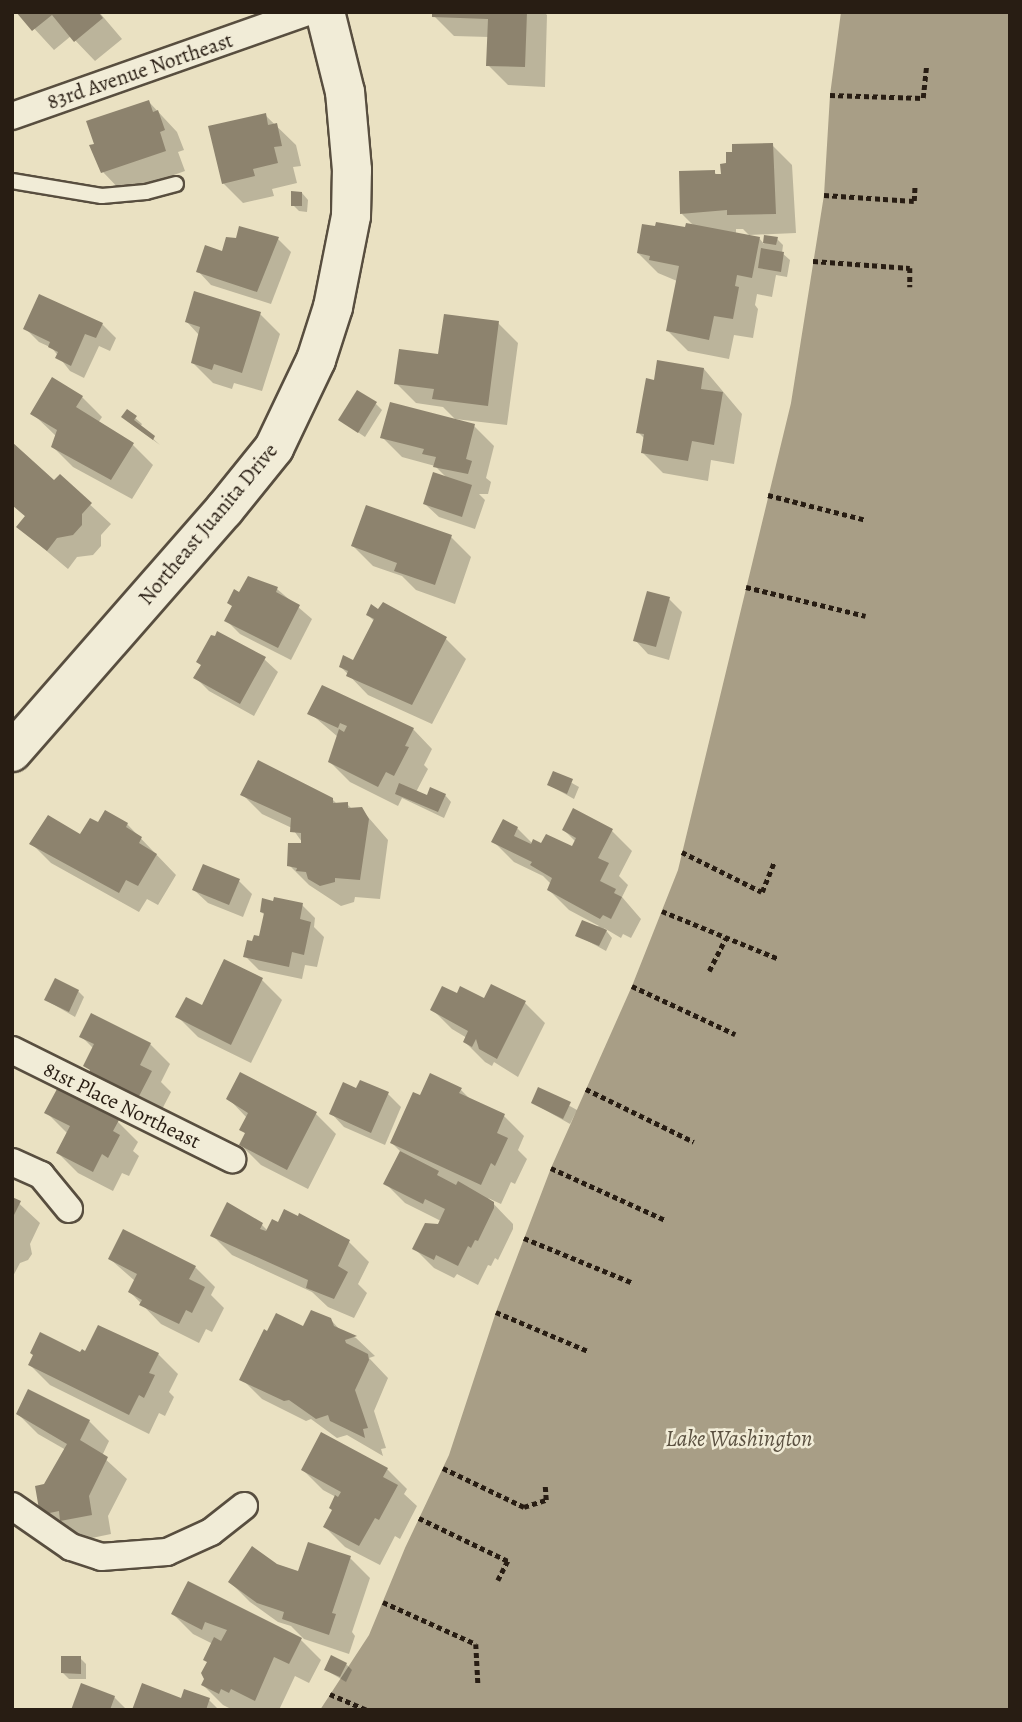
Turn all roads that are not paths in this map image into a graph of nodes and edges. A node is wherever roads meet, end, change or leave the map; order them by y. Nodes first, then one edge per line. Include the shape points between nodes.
1 (307, 12) edge
2 (325, 12) edge
3 (12, 116) edge
4 (12, 181) edge
5 (176, 184) dead end
6 (12, 752) edge
7 (12, 1050) edge
8 (232, 1159) dead end
9 (12, 1162) edge
10 (69, 1209) dead end
11 (12, 1506) edge
12 (244, 1506) dead end

1 - 3 street, 83rd Avenue Northeast
2 - 6 main road, Northeast Juanita Drive via 345,92 351,216 333,307 316,360 274,448
4 - 5 lane via 102,196
7 - 8 street, 81st Place Northeast
9 - 10 street via 41,1175
11 - 12 street via 71,1547 101,1557 167,1552 211,1532

